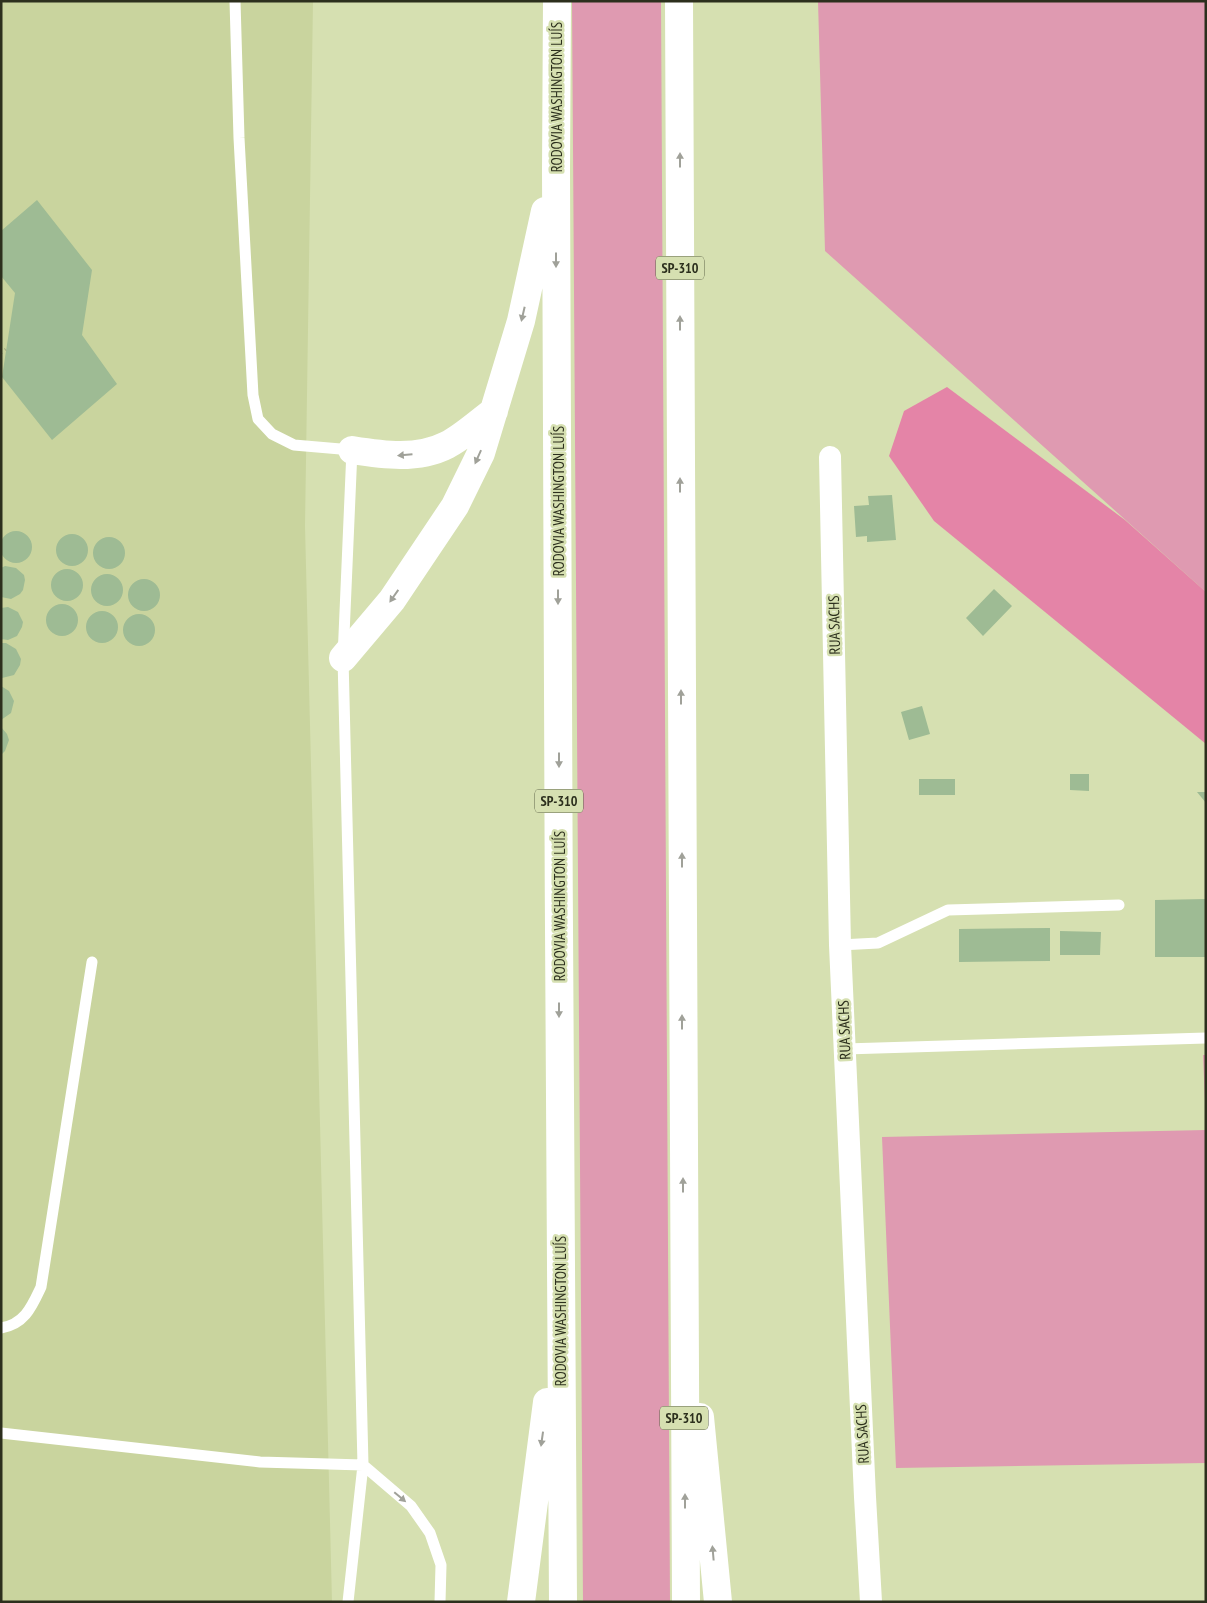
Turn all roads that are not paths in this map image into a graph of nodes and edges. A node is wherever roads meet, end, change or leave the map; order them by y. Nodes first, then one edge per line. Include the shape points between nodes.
1 (235, 1) edge
2 (552, 1) edge
3 (557, 1) edge
4 (679, 1) edge
5 (557, 59) junction
6 (556, 163) junction
7 (494, 411) junction
8 (352, 450) junction
9 (830, 457) dead end
10 (343, 658) junction
11 (1119, 905) dead end
12 (840, 945) junction
13 (92, 962) dead end
14 (1206, 1038) edge
15 (844, 1049) junction
16 (560, 1216) junction
17 (683, 1234) junction
18 (1, 1328) edge
19 (1, 1433) edge
20 (363, 1465) junction
21 (348, 1602) edge
22 (440, 1602) edge
23 (521, 1602) edge
24 (563, 1602) edge
25 (686, 1602) edge
26 (718, 1602) edge
27 (871, 1602) edge

1 - 8 lane via 252,385 258,419 272,434 294,445
2 - 5 lane
3 - 5 highway, RODOVIA WASHINGTON LUÍS / SP-310
17 -> 4 highway, SP-310
5 - 6 highway, RODOVIA WASHINGTON LUÍS / SP-310
6 -> 7 highway via 521,321
6 -> 16 highway, RODOVIA WASHINGTON LUÍS / SP-310
7 -> 8 highway via 448,445 426,453 390,456
7 -> 10 highway via 480,453 454,506 392,600
8 - 10 lane
9 - 12 street, RUA SACHS
10 - 20 lane
11 - 12 lane via 948,910 878,943
12 - 15 street, RUA SACHS
13 - 18 lane via 41,1287 28,1312 11,1326
14 - 15 lane
15 - 27 street, RUA SACHS
16 -> 23 highway via 554,1346
16 - 24 highway, RODOVIA WASHINGTON LUÍS / SP-310
25 -> 17 highway, SP-310
26 -> 17 highway
19 - 20 lane via 260,1462
20 - 21 lane
20 -> 22 lane via 411,1506 430,1532 441,1565

